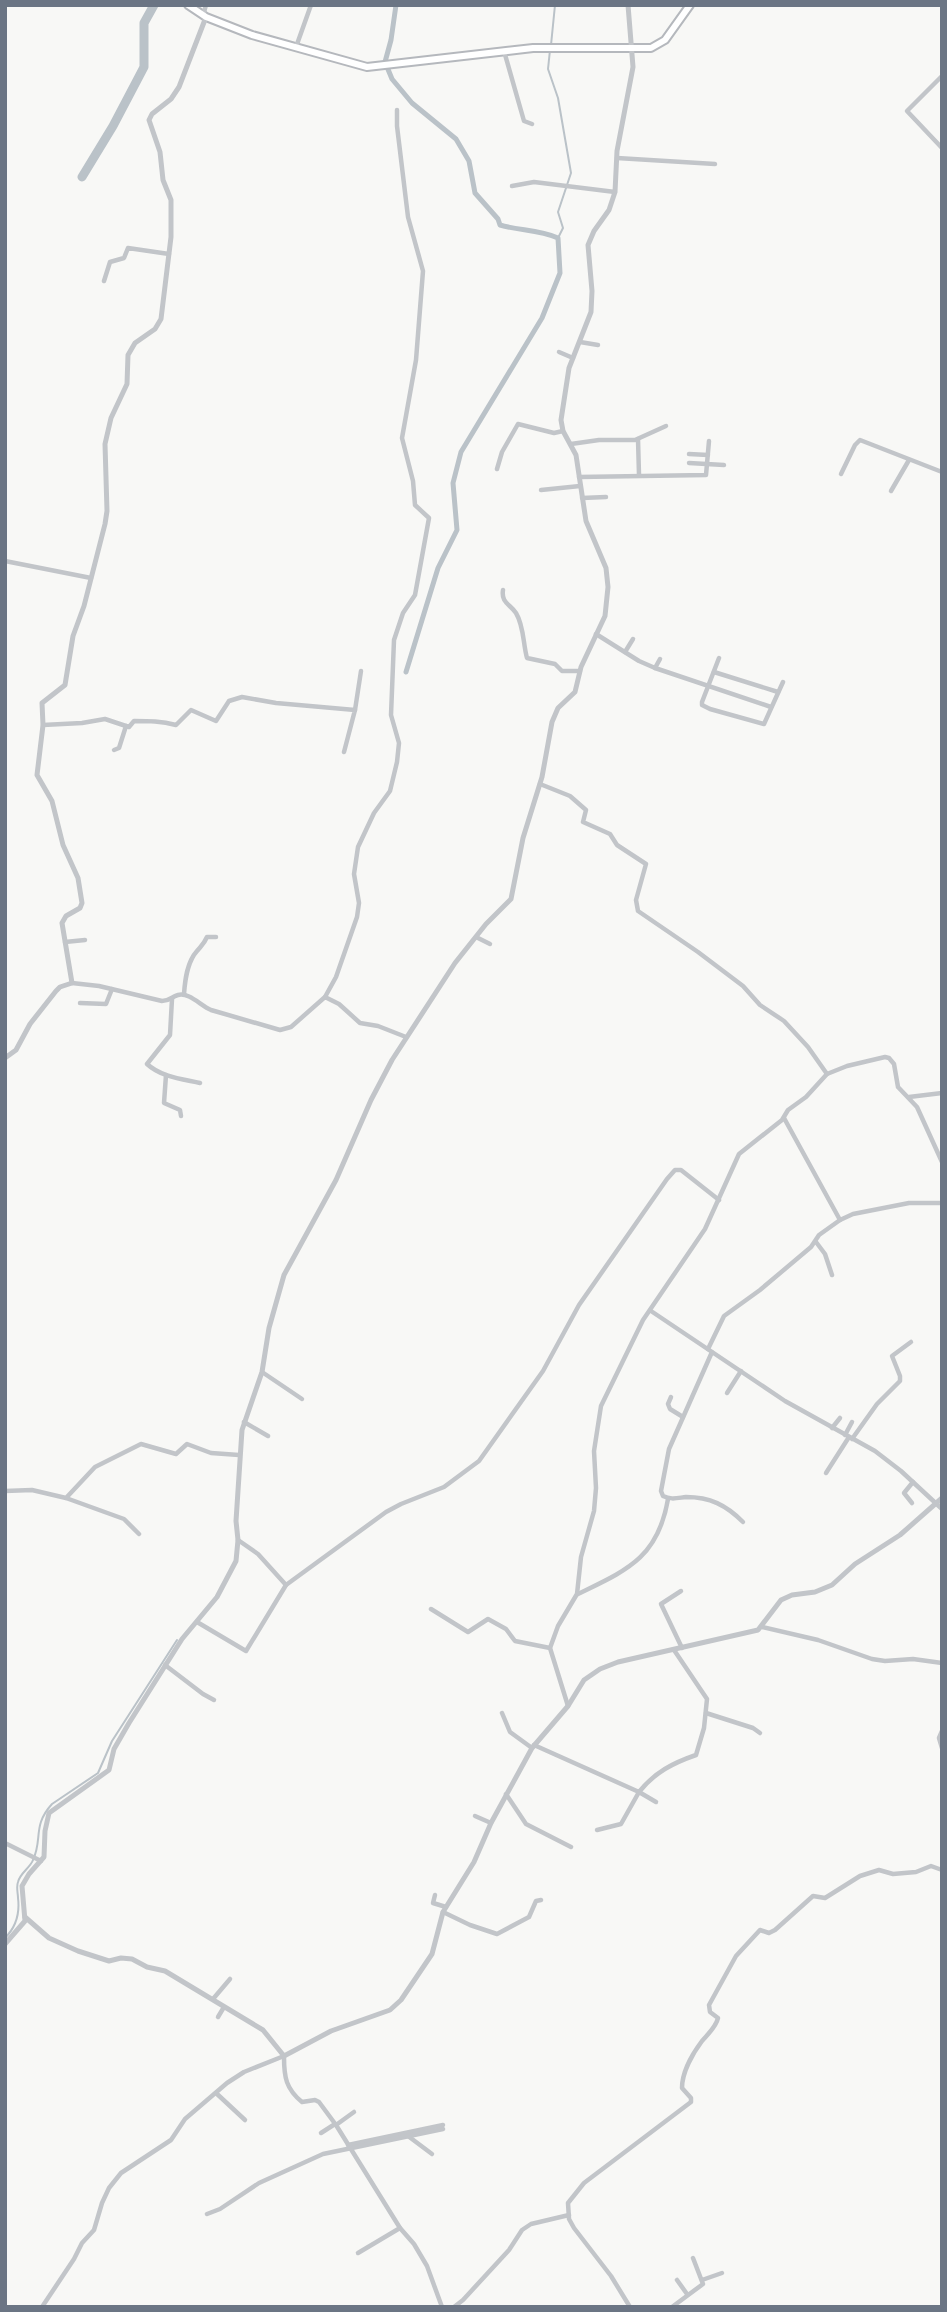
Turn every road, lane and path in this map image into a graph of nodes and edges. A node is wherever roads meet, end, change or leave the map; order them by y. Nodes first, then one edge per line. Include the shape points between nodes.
1 (188, 5) edge
2 (206, 5) edge
3 (312, 5) edge
4 (628, 5) edge
5 (691, 5) edge
6 (205, 16) junction
7 (632, 47) junction
8 (296, 48) junction
9 (504, 51) junction
10 (942, 76) edge
11 (397, 110) dead end
12 (532, 124) dead end
13 (942, 148) edge
14 (617, 158) junction
15 (715, 164) dead end
16 (512, 186) dead end
17 (615, 192) junction
18 (169, 254) junction
19 (104, 281) dead end
20 (580, 342) junction
21 (598, 345) dead end
22 (559, 352) dead end
23 (573, 358) junction
24 (666, 426) dead end
25 (563, 431) junction
26 (638, 439) junction
27 (709, 441) dead end
28 (571, 444) junction
29 (690, 454) dead end
30 (708, 455) junction
31 (909, 460) junction
32 (689, 463) dead end
33 (707, 464) junction
34 (724, 465) dead end
35 (497, 469) dead end
36 (942, 472) edge
37 (841, 474) dead end
38 (639, 475) junction
39 (579, 477) junction
40 (580, 486) junction
41 (541, 490) dead end
42 (891, 491) dead end
43 (606, 496) dead end
44 (582, 498) junction
45 (5, 561) edge
46 (91, 578) junction
47 (503, 590) dead end
48 (596, 634) junction
49 (633, 639) dead end
50 (625, 652) junction
51 (719, 658) dead end
52 (660, 659) dead end
53 (655, 668) junction
54 (361, 671) dead end
55 (580, 671) junction
56 (714, 672) junction
57 (783, 682) dead end
58 (707, 687) junction
59 (778, 692) junction
60 (771, 708) junction
61 (355, 710) junction
62 (43, 725) junction
63 (126, 726) junction
64 (114, 750) dead end
65 (344, 752) dead end
66 (540, 784) junction
67 (216, 937) dead end
68 (476, 937) junction
69 (85, 940) dead end
70 (65, 942) junction
71 (489, 944) dead end
72 (72, 983) junction
73 (112, 989) junction
74 (184, 994) junction
75 (325, 997) junction
76 (172, 998) junction
77 (80, 1003) dead end
78 (405, 1037) junction
79 (5, 1058) edge
80 (827, 1074) junction
81 (166, 1075) junction
82 (200, 1083) dead end
83 (942, 1093) edge
84 (909, 1097) junction
85 (181, 1116) dead end
86 (784, 1118) junction
87 (942, 1162) edge
88 (719, 1200) junction
89 (942, 1203) edge
90 (840, 1220) junction
91 (816, 1242) junction
92 (832, 1275) dead end
93 (650, 1311) junction
94 (911, 1342) dead end
95 (710, 1351) junction
96 (741, 1371) junction
97 (262, 1372) junction
98 (727, 1393) dead end
99 (671, 1397) dead end
100 (302, 1399) dead end
101 (683, 1417) junction
102 (840, 1418) dead end
103 (243, 1421) junction
104 (852, 1422) dead end
105 (832, 1428) junction
106 (268, 1436) dead end
107 (848, 1437) junction
108 (239, 1455) junction
109 (826, 1473) dead end
110 (913, 1482) junction
111 (5, 1491) edge
112 (66, 1498) junction
113 (942, 1498) edge
114 (668, 1499) junction
115 (912, 1503) dead end
116 (935, 1503) junction
117 (942, 1509) edge
118 (743, 1522) dead end
119 (139, 1534) dead end
120 (238, 1540) junction
121 (286, 1585) junction
122 (681, 1591) dead end
123 (577, 1594) junction
124 (431, 1609) dead end
125 (197, 1622) junction
126 (762, 1627) junction
127 (550, 1648) junction
128 (682, 1648) junction
129 (674, 1650) junction
130 (942, 1663) edge
131 (165, 1665) junction
132 (214, 1700) dead end
133 (568, 1706) junction
134 (502, 1713) dead end
135 (706, 1713) junction
136 (942, 1731) edge
137 (761, 1733) dead end
138 (533, 1746) junction
139 (942, 1748) edge
140 (639, 1792) junction
141 (506, 1794) junction
142 (656, 1802) dead end
143 (475, 1816) dead end
144 (491, 1823) junction
145 (597, 1830) dead end
146 (5, 1843) edge
147 (571, 1847) dead end
148 (40, 1860) junction
149 (942, 1870) edge
150 (435, 1895) dead end
151 (541, 1900) dead end
152 (445, 1910) junction
153 (25, 1917) junction
154 (5, 1944) edge
155 (230, 1979) dead end
156 (213, 1999) junction
157 (224, 2007) junction
158 (218, 2017) dead end
159 (284, 2056) junction
160 (216, 2093) junction
161 (354, 2112) dead end
162 (245, 2120) dead end
163 (336, 2124) junction
164 (443, 2127) dead end
165 (321, 2133) dead end
166 (406, 2134) junction
167 (350, 2147) junction
168 (432, 2154) dead end
169 (207, 2214) dead end
170 (569, 2215) junction
171 (400, 2228) junction
172 (358, 2253) dead end
173 (693, 2258) dead end
174 (722, 2273) dead end
175 (677, 2280) dead end
176 (702, 2280) junction
177 (687, 2294) junction
178 (42, 2307) edge
179 (442, 2307) edge
180 (454, 2307) edge
181 (630, 2307) edge
182 (673, 2307) edge

1 - 6 main road
2 - 6 street
3 - 8 street
4 - 7 street
5 - 7 main road via 660,44
6 - 8 main road
6 - 18 street via 179,87 149,120 171,195
7 - 9 main road
7 - 14 street via 633,72
8 - 9 main road via 365,67
9 - 12 street via 524,121
10 - 13 street via 907,111
11 - 75 street via 408,217 423,271 418,342 402,442 415,505 429,518 415,595 394,640 391,715 399,743 397,762 390,791 358,847 354,874 357,917
14 - 15 street
14 - 17 street
16 - 17 street via 528,182
17 - 20 street via 587,246 593,299
18 - 19 street via 128,248 124,258 110,262
18 - 46 street via 161,319 130,349 127,384 109,424 104,450 106,518
20 - 21 street
20 - 23 street
22 - 23 street
23 - 25 street via 561,416
24 - 26 street
25 - 28 street
25 - 35 street via 518,424
26 - 28 street
26 - 38 street
27 - 30 street
28 - 39 street
29 - 30 street
30 - 33 street
31 - 36 street
31 - 37 street via 859,440
31 - 42 street
32 - 33 street
33 - 34 street
33 - 38 street via 706,475
38 - 39 street
39 - 40 street
40 - 41 street
40 - 44 street
43 - 44 street
44 - 48 street via 607,574 607,610
45 - 46 street
46 - 62 street via 73,636 65,685 42,702
47 - 55 street via 506,605 515,611 521,628 527,658 555,664 562,671
48 - 50 street
48 - 55 street
49 - 50 street
50 - 53 street
51 - 56 street
52 - 53 street
53 - 58 street
54 - 61 street
55 - 66 street via 575,692 554,715
56 - 58 street
56 - 59 street
57 - 59 street
58 - 60 street
58 - 60 street via 702,704 710,709 764,724
59 - 60 street
61 - 63 street via 242,697 229,701 216,721 191,710 178,724 134,721
61 - 65 street
62 - 63 street via 105,719
62 - 70 street via 38,778 52,801 81,895 80,908 62,920
63 - 64 street via 122,742
66 - 68 street via 520,848 513,894
66 - 80 street via 570,796 586,810 583,822 610,834 617,845 646,864 636,901 638,911 784,1021
67 - 74 street via 207,937 196,952 185,977
68 - 71 street
68 - 78 street
69 - 70 street
70 - 72 street
72 - 73 street
72 - 79 street via 56,991 16,1050
73 - 76 street via 162,1001
73 - 77 street via 106,1004
74 - 75 street via 211,1010 283,1030 299,1022
74 - 76 street
75 - 78 street via 360,1023
76 - 81 street via 171,1034 147,1063
78 - 97 street via 284,1275
80 - 84 street via 888,1058 894,1064 898,1087
80 - 86 street
81 - 82 street
81 - 85 street via 164,1104 180,1110
83 - 84 street
84 - 87 street
86 - 88 street via 739,1154
86 - 90 street
88 - 93 street via 701,1236
88 - 121 street via 684,1171 671,1174 590,1288 525,1398 473,1467 444,1488 386,1512
89 - 90 street via 909,1203
90 - 91 street
91 - 92 street
91 - 95 street via 726,1314
93 - 95 street
93 - 123 street via 600,1411 594,1451 594,1511 581,1557
94 - 107 street via 892,1356 900,1381
95 - 96 street
95 - 101 street
96 - 98 street
96 - 105 street
97 - 100 street
97 - 103 street
99 - 101 street via 668,1406
101 - 114 street via 664,1467 661,1491
102 - 105 street
103 - 106 street
103 - 108 street
104 - 107 street
105 - 107 street
107 - 109 street
107 - 110 street via 875,1451
108 - 112 street via 211,1453 187,1444 177,1454 139,1445 95,1467
108 - 120 street
110 - 115 street via 904,1493
110 - 116 street
111 - 112 street via 32,1489
112 - 119 street via 124,1520
113 - 116 street
114 - 118 street via 714,1501
114 - 123 street via 641,1559
116 - 117 street
116 - 126 street via 832,1585 782,1600
120 - 121 street
120 - 125 street via 230,1574
121 - 125 street via 246,1651
122 - 128 street via 662,1604
123 - 127 street
124 - 127 street via 468,1632 488,1619 506,1629 515,1641
125 - 131 street
126 - 128 street
126 - 130 street via 872,1659
127 - 133 street
128 - 129 street
129 - 133 street via 600,1669 582,1683
129 - 135 street via 706,1696
131 - 132 street
131 - 148 street via 114,1749 109,1770 49,1813
133 - 138 street
134 - 138 street via 510,1732
135 - 137 street
135 - 140 street via 698,1753 658,1773
136 - 139 street
138 - 140 street
138 - 141 street
140 - 142 street
140 - 145 street via 620,1825
141 - 144 street
141 - 147 street via 526,1824
143 - 144 street
144 - 152 street
146 - 148 street
148 - 153 street via 22,1886
149 - 170 street via 932,1866 915,1872 879,1870 860,1876 825,1898 811,1896 775,1930 762,1929 756,1934 736,1956 709,2005 718,2021 693,2054 682,2081 691,2102 584,2183 568,2203
150 - 152 street via 433,1902
151 - 152 street via 528,1918 496,1934
152 - 159 street via 432,1953 395,2006
153 - 154 street
153 - 156 street via 49,1937 78,1951 109,1961 127,1958 165,1971
155 - 156 street
156 - 157 street
157 - 158 street
157 - 159 street via 263,2029
159 - 160 street via 244,2072
159 - 163 street via 284,2075 292,2092 304,2102 319,2102
160 - 162 street
160 - 178 street via 185,2119 171,2140 116,2179 92,2233
161 - 163 street
163 - 165 street
163 - 167 street
164 - 166 street
166 - 167 street
166 - 168 street
167 - 169 street via 259,2183
167 - 171 street
170 - 180 street via 522,2230
170 - 181 street
171 - 172 street
171 - 179 street via 426,2266
173 - 176 street
174 - 176 street
175 - 177 street
176 - 177 street via 702,2285
177 - 182 street

